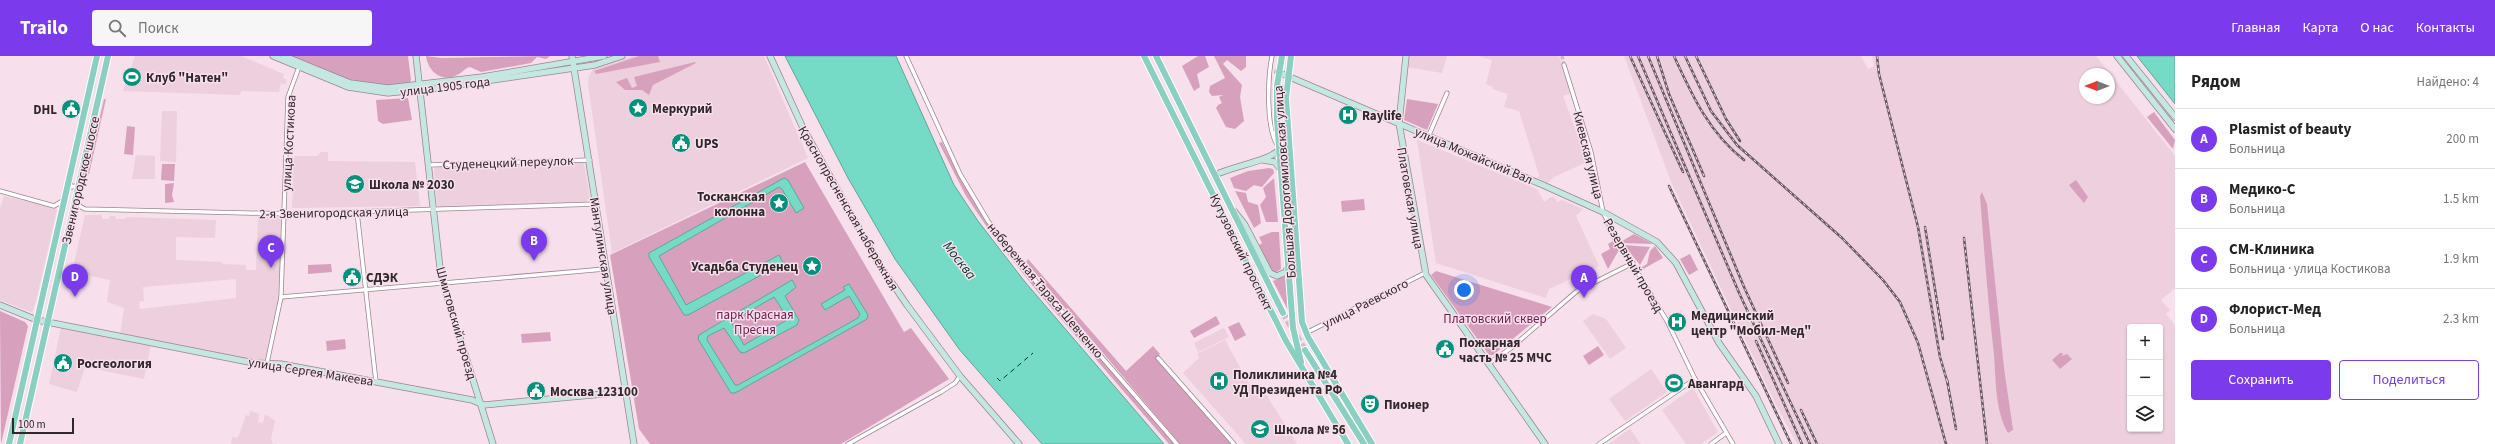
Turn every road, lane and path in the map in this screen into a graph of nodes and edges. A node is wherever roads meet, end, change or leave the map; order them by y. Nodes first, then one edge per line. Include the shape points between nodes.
1 (97, 56) edge
2 (108, 56) edge
3 (273, 56) edge
4 (284, 56) edge
5 (416, 56) edge
6 (604, 56) edge
7 (622, 56) edge
8 (770, 56) edge
9 (906, 56) edge
10 (1144, 56) edge
11 (1156, 56) edge
12 (1272, 56) edge
13 (1282, 56) edge
14 (1291, 56) edge
15 (1406, 56) edge
16 (2117, 56) edge
17 (2126, 56) edge
18 (573, 62) edge
19 (1564, 65) tunnel mouth
20 (299, 67) junction
21 (1278, 72) junction
22 (1288, 75) junction
23 (419, 88) junction
24 (1447, 93) dead end
25 (2175, 117) edge
26 (1399, 123) junction
27 (2175, 128) edge
28 (1429, 135) junction
29 (1280, 148) junction
30 (590, 160) junction
31 (1259, 160) junction
32 (427, 165) junction
33 (1282, 174) junction
34 (1215, 175) junction
35 (69, 181) junction
36 (79, 183) junction
37 (0, 191) edge
38 (65, 199) junction
39 (76, 200) junction
40 (596, 204) junction
41 (1230, 206) junction
42 (432, 210) junction
43 (357, 212) junction
44 (1603, 212) junction
45 (284, 214) junction
46 (1290, 260) junction
47 (1634, 263) junction
48 (605, 269) junction
49 (1425, 273) junction
50 (442, 282) junction
51 (366, 289) junction
52 (281, 297) junction
53 (0, 305) edge
54 (1283, 313) tunnel mouth
55 (37, 320) junction
56 (47, 322) junction
57 (1306, 333) junction
58 (1305, 350) tunnel mouth
59 (1158, 358) dead end
60 (266, 363) junction
61 (1488, 364) junction
62 (960, 376) junction
63 (1308, 379) junction
64 (1695, 379) junction
65 (376, 382) junction
66 (625, 392) junction
67 (480, 404) junction
68 (1726, 433) junction
69 (632, 443) edge
70 (9, 444) edge
71 (20, 444) edge
72 (493, 444) edge
73 (848, 444) edge
74 (1019, 444) edge
75 (1177, 444) edge
76 (1234, 444) edge
77 (1348, 444) edge
78 (1364, 444) edge
79 (1372, 444) edge
80 (1545, 444) edge
81 (1599, 444) edge
82 (1711, 444) edge
83 (1733, 444) edge
84 (1779, 444) edge

1 - 35 main road, Звенигородское шоссе
2 - 36 main road, Звенигородское шоссе
3 - 20 street, улица 1905 года
4 - 23 street, улица 1905 года via 358,85
5 - 23 street, Шмитовский проезд
6 - 18 street, улица 1905 года
7 - 18 street, улица 1905 года via 603,63
8 - 62 street, Краснопресненская набережная via 803,128 878,264
9 - 75 street, набережная Тараса Шевченко via 960,174 988,221 1020,263
10 - 63 main road, Кутузовский проспект via 1266,303
11 - 34 main road, Кутузовский проспект
12 - 29 street via 1269,90 1272,130 1274,140
13 - 21 main road, Большая Дорогомиловская улица
14 - 22 main road, Большая Дорогомиловская улица
15 - 26 street, Платовская улица
16 - 27 street
17 - 25 street
18 - 23 street, улица 1905 года
18 - 30 street, Мантулинская улица
19 - 44 street, Киевская улица via 1594,166
20 - 23 street, улица 1905 года via 358,90 388,93
20 - 45 street, улица Костикова via 288,97
21 - 22 street, улица Можайский Вал
21 - 29 main road, Большая Дорогомиловская улица via 1276,94
22 - 26 street, улица Можайский Вал
22 - 57 main road, Большая Дорогомиловская улица via 1286,98 1299,286 1302,322
23 - 32 street, Шмитовский проезд
24 - 28 street
26 - 28 street, улица Можайский Вал
26 - 49 street, Платовская улица
28 - 44 street, улица Можайский Вал
29 - 31 street via 1274,155
29 - 33 main road, Большая Дорогомиловская улица
30 - 32 street, Студенецкий переулок
30 - 40 street, Мантулинская улица
31 - 33 street via 1275,162
31 - 34 street via 1232,167
32 - 42 street, Шмитовский проезд
33 - 46 main road, Большая Дорогомиловская улица
34 - 41 main road, Кутузовский проспект
35 - 36 street via 72,187 76,188
35 - 38 main road, Звенигородское шоссе
36 - 39 main road, Звенигородское шоссе
37 - 38 street via 54,206
38 - 55 main road, Звенигородское шоссе
39 - 45 street, 2-я Звенигородская улица via 85,209
39 - 56 main road, Звенигородское шоссе
40 - 42 street, 2-я Звенигородская улица
40 - 48 street, Мантулинская улица
41 - 46 street via 1246,225 1270,273 1277,276 1286,272
41 - 54 main road, Кутузовский проспект
42 - 43 street, 2-я Звенигородская улица
42 - 50 street, Шмитовский проезд
43 - 45 street, 2-я Звенигородская улица
43 - 51 street
44 - 47 street, Резервный проезд via 1616,239
44 - 84 street, Киевская улица via 1648,236 1673,259 1719,343 1756,396
45 - 52 street, улица Костикова
46 - 63 main road, Большая Дорогомиловская улица via 1296,346
47 - 61 street via 1576,291 1511,348
47 - 64 street, Резервный проезд via 1667,321
48 - 50 street
48 - 66 street, Мантулинская улица
49 - 57 street, улица Раевского
49 - 61 street
50 - 51 street
50 - 67 street, Шмитовский проезд
51 - 52 street
51 - 65 street
52 - 60 street, улица Костикова
53 - 55 street, улица Сергея Макеева
55 - 56 street, улица Сергея Макеева
55 - 70 main road, Звенигородское шоссе
56 - 60 street, улица Сергея Макеева via 254,363
56 - 71 main road, Звенигородское шоссе
57 - 79 main road
58 - 78 main road
59 - 76 street
60 - 65 street, улица Сергея Макеева
61 - 80 street
62 - 73 street via 942,392
62 - 74 street, Краснопресненская набережная
63 - 77 main road, Кутузовский проспект
64 - 68 street, Резервный проезд
64 - 81 street
65 - 67 street, улица Сергея Макеева via 472,400
66 - 67 street, улица Сергея Макеева
66 - 69 street, Мантулинская улица
67 - 72 street, Шмитовский проезд
68 - 82 street
68 - 83 street, Резервный проезд

